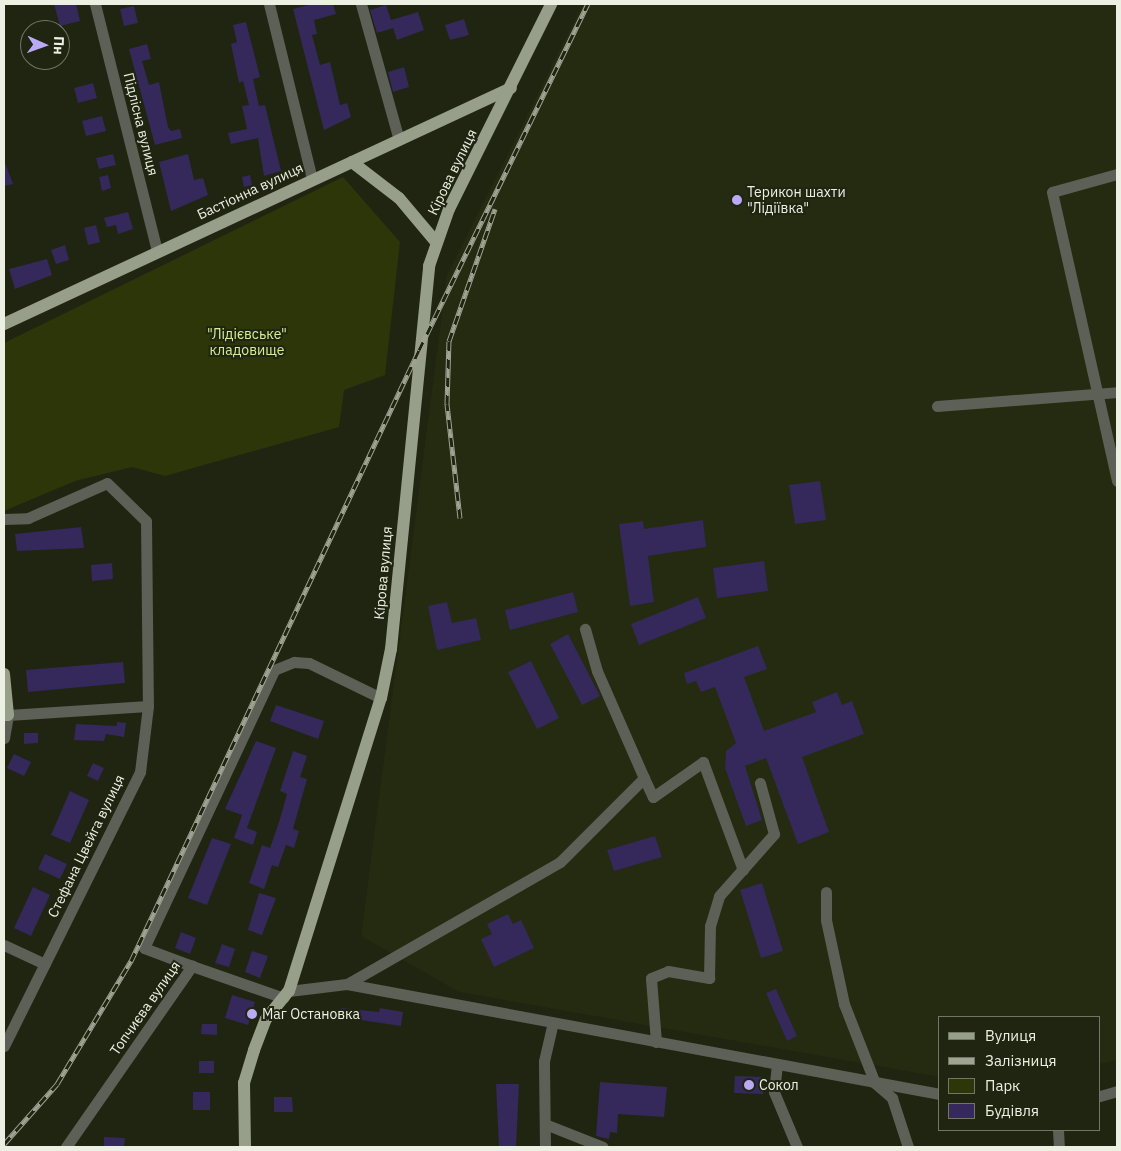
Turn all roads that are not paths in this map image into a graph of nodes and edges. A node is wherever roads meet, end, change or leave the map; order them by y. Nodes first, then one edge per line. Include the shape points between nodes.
1 (95, 4) edge
2 (269, 4) edge
3 (361, 4) edge
4 (550, 4) edge
5 (511, 88) junction
6 (399, 140) junction
7 (352, 162) junction
8 (1117, 174) edge
9 (312, 179) junction
10 (436, 242) junction
11 (156, 251) junction
12 (4, 324) edge
13 (1117, 392) edge
14 (937, 406) dead end
15 (1117, 481) edge
16 (4, 519) edge
17 (585, 629) dead end
18 (4, 674) edge
19 (381, 698) junction
20 (148, 706) junction
21 (6, 715) edge
22 (4, 738) edge
23 (644, 778) junction
24 (760, 783) dead end
25 (743, 870) junction
26 (826, 892) dead end
27 (4, 945) edge
28 (45, 964) junction
29 (192, 966) junction
30 (347, 984) junction
31 (287, 994) junction
32 (553, 1023) junction
33 (656, 1042) junction
34 (4, 1046) edge
35 (777, 1064) junction
36 (875, 1083) junction
37 (1117, 1091) edge
38 (938, 1094) edge
39 (1101, 1096) edge
40 (545, 1124) junction
41 (1058, 1131) edge
42 (66, 1147) edge
43 (245, 1147) edge
44 (545, 1147) edge
45 (602, 1147) edge
46 (797, 1147) edge
47 (908, 1147) edge
48 (1059, 1147) edge

1 - 11 street, Підлісна вулиця
2 - 9 street
3 - 6 street
4 - 5 main road, Кірова вулиця
5 - 6 main road, Бастіонна вулиця
5 - 10 main road, Кірова вулиця
6 - 7 main road, Бастіонна вулиця
7 - 9 main road, Бастіонна вулиця
7 - 10 main road via 399,198
8 - 15 street via 1052,192
9 - 11 main road, Бастіонна вулиця
10 - 19 main road, Кірова вулиця via 424,303 391,649
11 - 12 main road, Бастіонна вулиця
13 - 14 street
16 - 20 street, Стефана Цвейга вулиця via 28,518 107,483 146,521
17 - 23 street via 597,671
18 - 21 main road
19 - 29 street via 309,663 294,662 274,670 144,948
19 - 31 main road, Кірова вулиця
20 - 21 street
20 - 28 street, Стефана Цвейга вулиця via 140,772
21 - 22 street
23 - 25 street via 653,797 703,762
23 - 30 street via 560,862
24 - 25 street via 774,834
25 - 33 street via 719,896 710,926 709,978 668,971 651,978
26 - 36 street via 826,920 844,1004
27 - 28 street
28 - 34 street, Стефана Цвейга вулиця
29 - 31 street, Топчиєва вулиця
29 - 42 street, Топчиєва вулиця
30 - 31 street
30 - 32 street
31 - 43 main road, Кірова вулиця via 266,1019 244,1084
32 - 33 street
32 - 40 street via 544,1061
33 - 35 street
35 - 36 street
35 - 46 street via 774,1092
36 - 38 street
36 - 47 street via 892,1098
37 - 39 street
40 - 44 street
40 - 45 street
41 - 48 street

